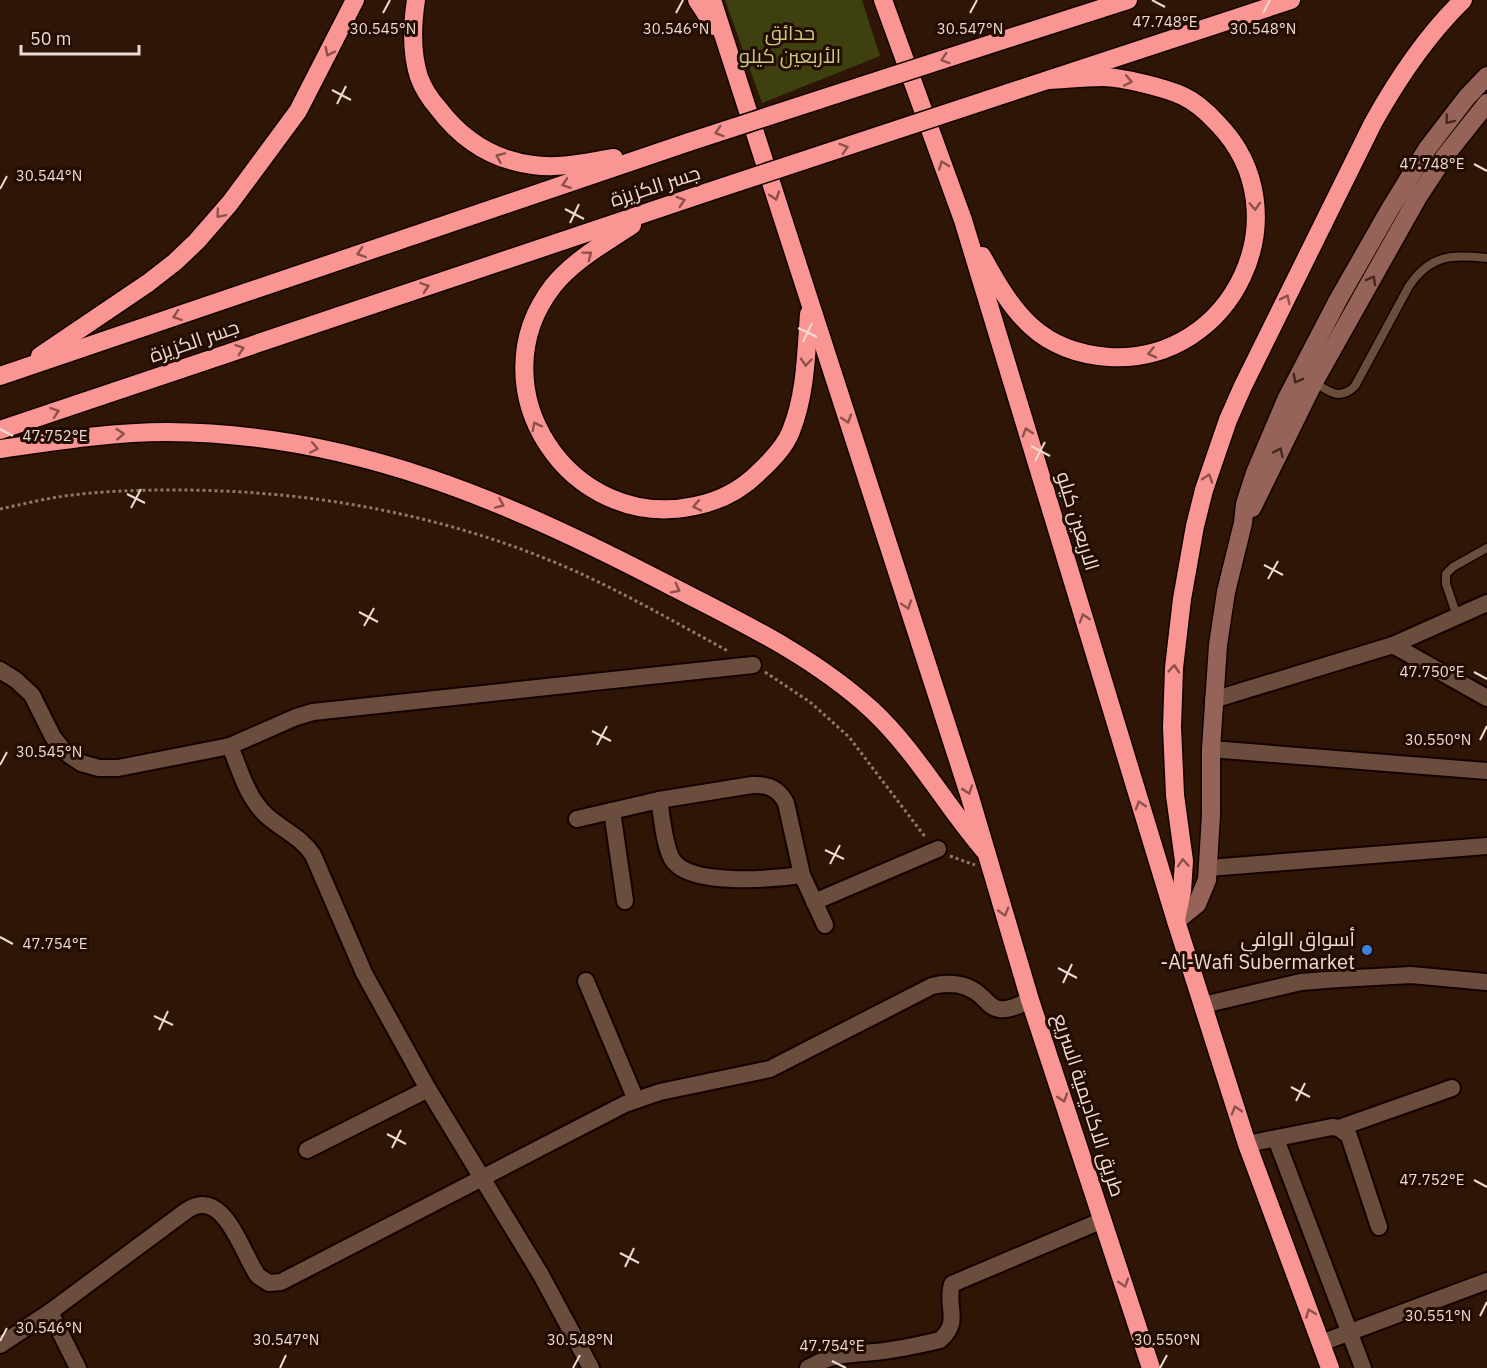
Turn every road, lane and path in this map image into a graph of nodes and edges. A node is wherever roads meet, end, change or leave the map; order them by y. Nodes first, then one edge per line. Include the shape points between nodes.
1 (355, 0) edge
2 (416, 0) edge
3 (697, 0) edge
4 (712, 0) edge
5 (883, 0) edge
6 (1081, 0) edge
7 (1128, 0) edge
8 (1291, 0) edge
9 (1463, 0) edge
10 (1000, 41) junction
11 (729, 50) junction
12 (1487, 76) edge
13 (1049, 80) junction
14 (1487, 104) edge
15 (661, 151) junction
16 (654, 210) junction
17 (963, 220) junction
18 (1487, 258) edge
19 (810, 304) junction
20 (18, 370) junction
21 (0, 376) edge
22 (1314, 382) junction
23 (0, 430) edge
24 (0, 449) edge
25 (0, 509) edge
26 (1243, 523) junction
27 (1487, 548) edge
28 (1487, 603) edge
29 (1457, 616) junction
30 (1394, 645) junction
31 (753, 665) junction
32 (0, 670) edge
33 (1487, 699) edge
34 (1213, 700) junction
35 (230, 746) junction
36 (1211, 749) junction
37 (1487, 771) edge
38 (659, 800) junction
39 (612, 811) junction
40 (577, 819) dead end
41 (1487, 846) edge
42 (938, 849) junction
43 (990, 861) junction
44 (1208, 868) junction
45 (802, 875) junction
46 (625, 901) dead end
47 (814, 902) junction
48 (1176, 921) junction
49 (825, 924) dead end
50 (586, 981) dead end
51 (1487, 982) edge
52 (1030, 1000) junction
53 (1203, 1005) junction
54 (1452, 1088) dead end
55 (428, 1089) junction
56 (636, 1100) junction
57 (1339, 1128) junction
58 (1276, 1139) junction
59 (1247, 1144) junction
60 (308, 1150) dead end
61 (483, 1179) junction
62 (1103, 1220) junction
63 (1378, 1227) dead end
64 (1487, 1281) edge
65 (50, 1312) junction
66 (1350, 1332) junction
67 (1321, 1343) junction
68 (0, 1345) edge
69 (78, 1368) edge
70 (591, 1368) edge
71 (808, 1368) edge
72 (1151, 1368) edge
73 (1330, 1368) edge
74 (1363, 1368) edge

1 -> 20 highway via 298,111 197,241 148,283
15 -> 2 highway via 562,166 535,166 509,161 477,147 444,116 420,79 414,51
3 - 11 highway
4 - 11 highway
17 -> 5 highway, الاربعين كيلو
6 - 10 highway
7 - 10 highway, جسر الكزيزة
8 - 13 highway, جسر الكزيزة
48 -> 9 highway via 1184,875 1173,759 1174,668 1187,562 1204,490 1244,386 1373,123 1425,41
10 -> 15 highway, جسر الكزيزة, bridge
11 -> 19 highway
12 -> 26 main road via 1421,158 1338,300 1274,428 1250,488
16 -> 13 highway, جسر الكزيزة, bridge
13 -> 17 highway via 1106,77 1159,87 1183,96 1207,112 1231,137 1256,197 1256,222 1250,261 1230,298 1203,329 1155,353 1125,358 1073,350 1036,332 1020,317 1002,293
22 -> 14 main road via 1418,197
15 -> 20 highway, جسر الكزيزة
19 -> 16 highway via 806,368 791,432 753,478 709,503 662,510 619,503 597,492 565,467 531,415 523,369 525,349 540,306 554,285 593,251
23 -> 16 highway, جسر الكزيزة
48 -> 17 highway, الاربعين كيلو
18 - 22 lane via 1444,257 1419,272 1348,393 1330,392
19 -> 43 highway
20 - 21 highway
26 -> 22 main road
24 -> 43 highway via 126,433 207,433 281,442 366,459 478,495 601,550 778,642 830,675 891,729
25 - 31 path via 112,491 189,490 295,495 398,513 549,560 597,581
26 - 34 main road via 1221,619
27 - 29 lane via 1446,574
28 - 29 street
29 - 30 street
30 - 33 street
30 - 34 street
31 - 35 street via 313,712
31 - 42 path via 810,702 849,737 920,832
32 - 35 street via 32,695 65,752 99,768 118,768
34 - 36 main road
35 - 55 street via 258,807 300,839 313,855 364,973
36 - 37 street
36 - 44 main road
38 - 39 street
38 - 45 street via 669,850 679,867 716,878 767,880
38 - 45 street via 759,784 772,788 786,803
39 - 40 street
39 - 46 street
41 - 44 street
42 - 43 path via 969,864
42 - 47 street
43 -> 52 highway, طريق الاكاديمية السريع
44 - 48 main road via 1197,904
45 - 47 street
47 - 49 street
48 - 53 highway
50 - 56 street
51 - 53 street via 1412,975 1301,982
52 - 56 street via 1000,1010 962,985 932,986 770,1069
52 -> 62 highway, طريق الاكاديمية السريع
59 -> 53 highway
54 - 57 street
55 - 60 street
55 - 61 street
56 - 61 street
57 - 58 street
57 - 63 street via 1349,1136
58 - 59 street
58 - 66 street
67 -> 59 highway
61 - 65 street via 275,1283 258,1276 220,1211 209,1205 197,1205
61 - 70 street via 542,1275
62 - 71 street via 952,1284 952,1324 940,1340 875,1352 844,1353
62 -> 72 highway, طريق الاكاديمية السريع
64 - 66 street
65 - 68 street
65 - 69 street
66 - 67 street
66 - 74 street
67 - 73 highway

